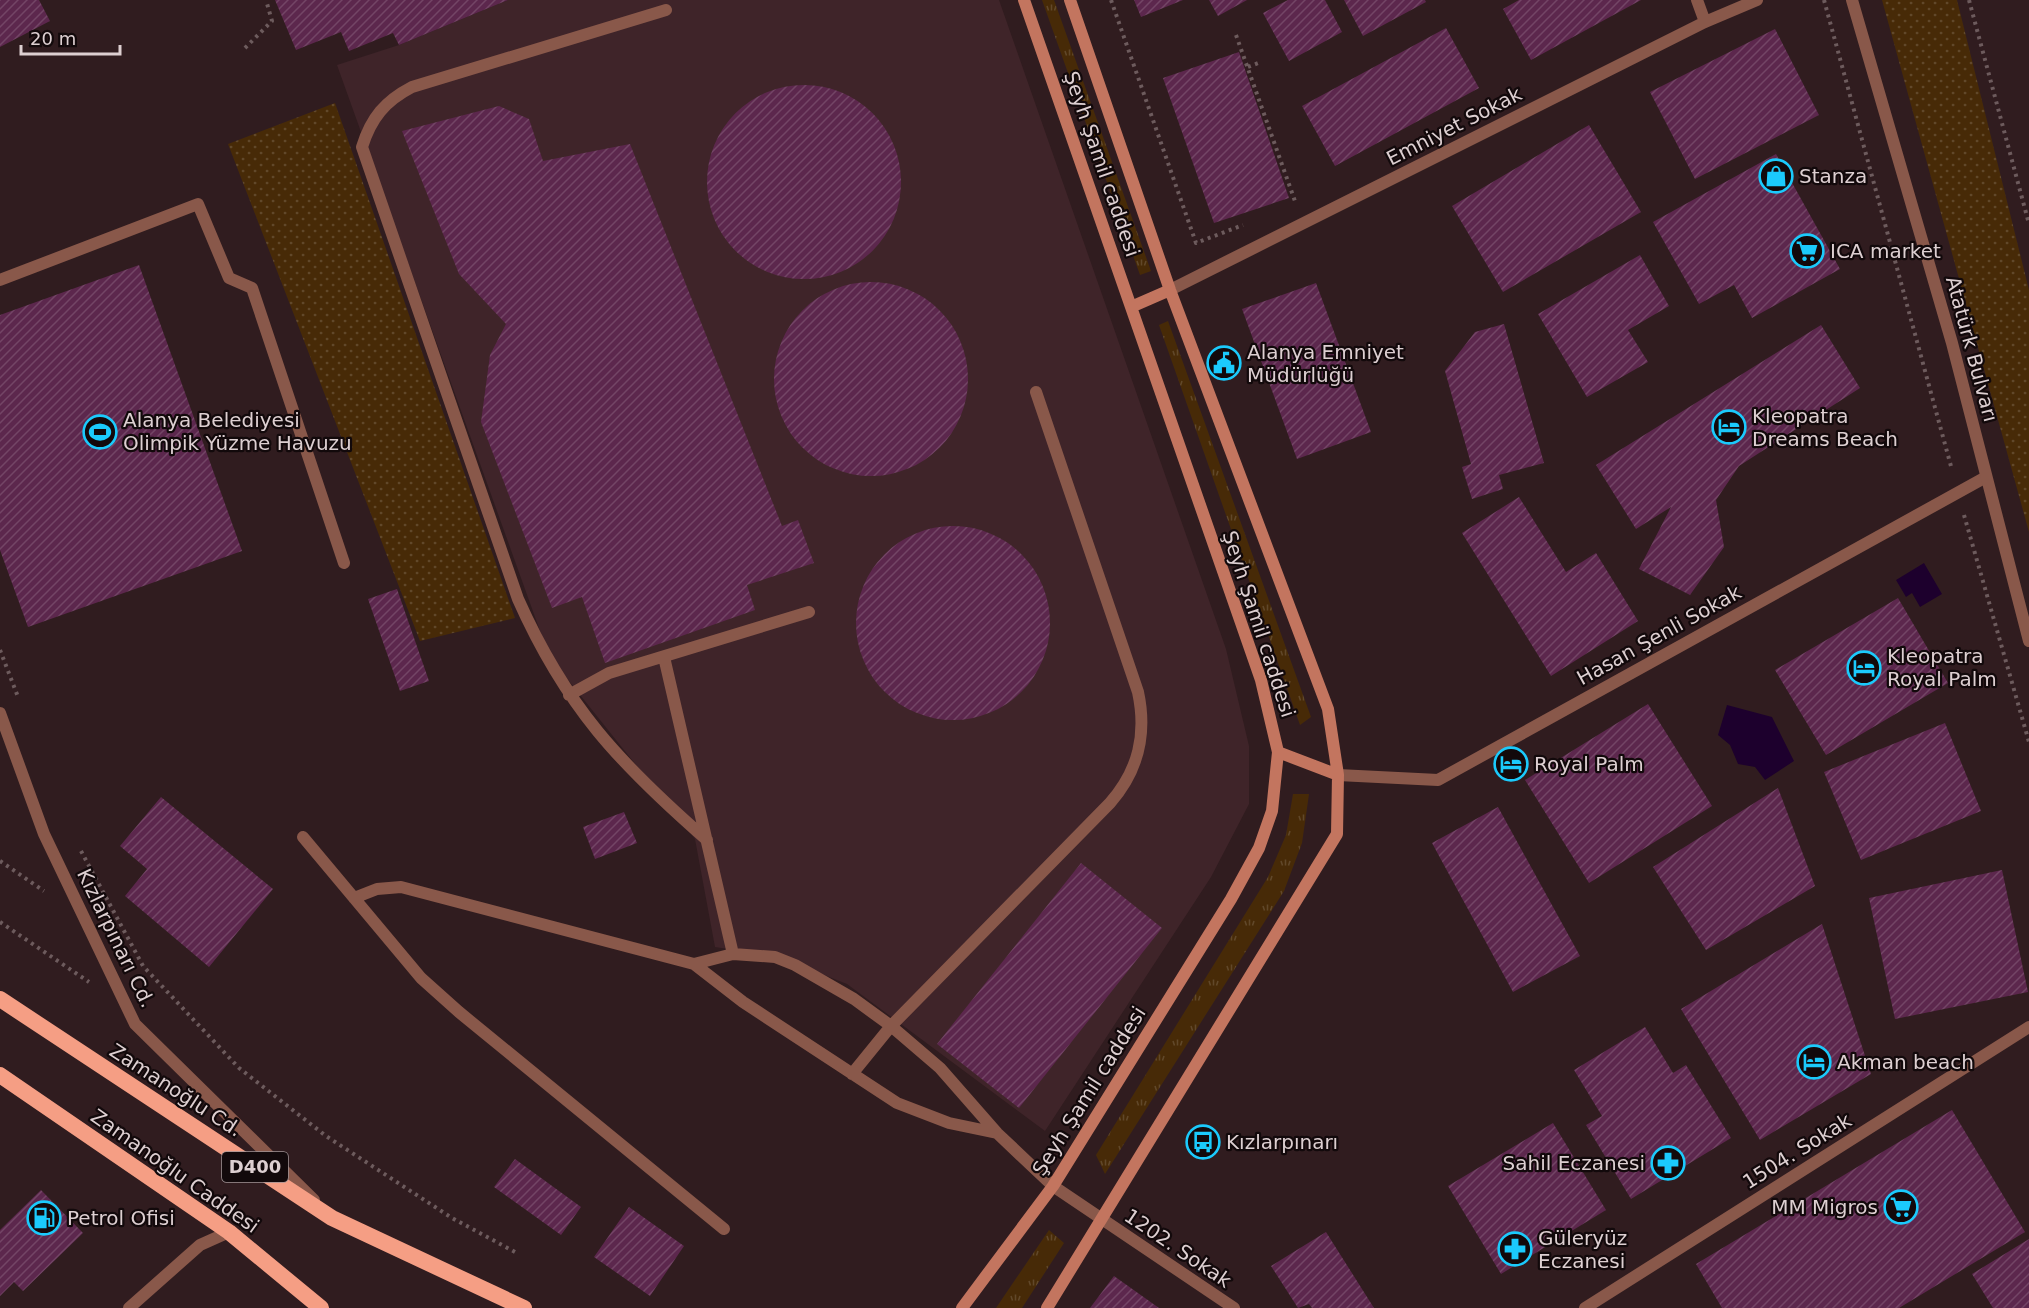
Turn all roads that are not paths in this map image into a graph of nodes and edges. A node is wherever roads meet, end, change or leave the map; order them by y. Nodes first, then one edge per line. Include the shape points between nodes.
1 (1024, 0) edge
2 (1070, 0) edge
3 (1697, 0) edge
4 (1757, 0) edge
5 (1852, 0) edge
6 (666, 10) dead end
7 (1705, 22) junction
8 (0, 280) edge
9 (1170, 290) junction
10 (1131, 307) junction
11 (1036, 392) dead end
12 (1986, 477) junction
13 (344, 563) dead end
14 (809, 612) dead end
15 (2029, 641) edge
16 (664, 657) junction
17 (569, 694) junction
18 (0, 713) edge
19 (1278, 752) junction
20 (1338, 775) junction
21 (303, 837) dead end
22 (707, 840) junction
23 (354, 898) junction
24 (733, 954) junction
25 (694, 964) junction
26 (0, 999) edge
27 (891, 1026) junction
28 (2029, 1027) edge
29 (852, 1074) junction
30 (0, 1075) edge
31 (997, 1133) junction
32 (1053, 1186) junction
33 (332, 1218) junction
34 (1101, 1220) junction
35 (724, 1229) dead end
36 (229, 1232) junction
37 (129, 1308) edge
38 (321, 1308) edge
39 (524, 1308) edge
40 (962, 1308) edge
41 (1047, 1308) edge
42 (1234, 1308) edge
43 (1585, 1308) edge

1 - 10 main road, Şeyh Şamil caddesi
2 - 9 main road, Şeyh Şamil caddesi
3 - 7 street
4 - 7 street, Emniyet Sokak
5 - 12 street, Atatürk Bulvarı via 1952,343
6 - 17 street via 412,87 377,113 362,147 518,599
7 - 9 street, Emniyet Sokak
8 - 13 street via 198,204 229,278 252,288
9 - 10 main road
9 - 20 main road, Şeyh Şamil caddesi via 1328,709
10 - 19 main road, Şeyh Şamil caddesi via 1261,680
11 - 27 street via 1138,692 1142,713 1138,758 1122,790
12 - 15 street, Atatürk Bulvarı
12 - 20 street, Hasan Şenli Sokak via 1438,780
14 - 16 street
16 - 17 street via 609,673
16 - 22 street
17 - 22 street via 618,758
18 - 33 street, Kızlarpınarı Cd. via 44,834 135,1024
19 - 20 main road
19 - 32 main road, Şeyh Şamil caddesi via 1272,811 1259,848 1232,899
20 - 34 main road, Şeyh Şamil caddesi via 1336,834
21 - 23 street
22 - 24 street
23 - 25 street via 377,889 401,887
23 - 35 street via 421,978 459,1012
24 - 25 street, 1202. Sokak
24 - 27 street, 1202. Sokak via 775,957 795,965
25 - 29 street via 743,1002
26 - 33 highway, Zamanoğlu Cd. / D400
27 - 29 street
27 - 31 street, 1202. Sokak via 940,1068
28 - 43 street, 1504. Sokak
29 - 31 street via 922,1114 949,1124
30 - 36 highway, Zamanoğlu Caddesi
31 - 32 street, 1202. Sokak
32 - 34 street, 1202. Sokak
32 - 40 main road, Şeyh Şamil caddesi
33 - 39 highway, Zamanoğlu Cd. / D400
34 - 41 main road, Şeyh Şamil caddesi
34 - 42 street, 1202. Sokak
36 - 37 street via 200,1245
36 - 38 highway, Zamanoğlu Caddesi

